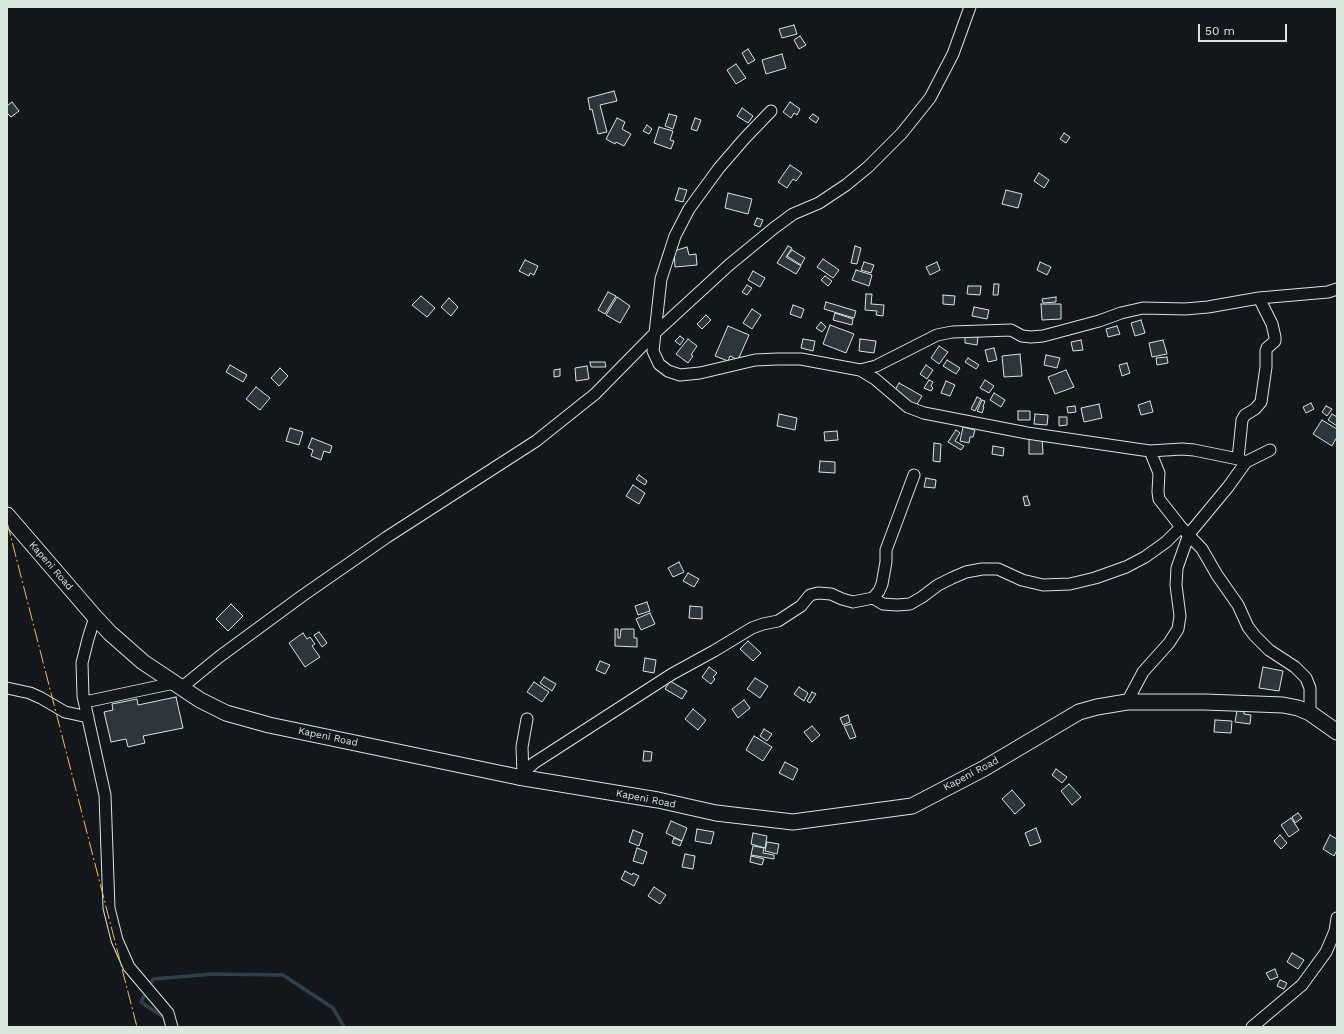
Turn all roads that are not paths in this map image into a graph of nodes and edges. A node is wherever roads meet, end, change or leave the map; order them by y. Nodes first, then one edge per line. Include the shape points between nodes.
1 (970, 7) edge
2 (771, 111) dead end
3 (1337, 289) edge
4 (1259, 298) junction
5 (656, 332) junction
6 (860, 370) junction
7 (1150, 450) junction
8 (1270, 450) dead end
9 (1242, 461) junction
10 (914, 475) dead end
11 (7, 515) edge
12 (1185, 530) junction
13 (873, 598) junction
14 (95, 617) junction
15 (178, 685) junction
16 (7, 688) edge
17 (85, 702) junction
18 (1127, 702) junction
19 (1310, 713) junction
20 (88, 717) junction
21 (527, 719) dead end
22 (1337, 732) edge
23 (520, 775) junction
24 (1337, 918) edge
25 (172, 1027) edge
26 (1252, 1027) edge

1 - 5 street via 953,54 930,98 902,133 846,185 819,203 793,214 774,228
2 - 5 street via 719,168 689,209 675,236 661,279
3 - 4 street
4 - 6 street via 1208,308 1143,308 1043,336 1022,336 1011,330 952,332 937,335 882,363
4 - 9 street via 1276,337 1266,350 1261,402 1242,420
5 - 6 street via 654,351 659,364 680,375 700,374 755,360 777,359 801,359
5 - 15 street via 595,394 536,441 387,537
6 - 7 street via 908,407 924,413 1027,433
7 - 9 street via 1194,450
7 - 12 street via 1159,473 1159,499
8 - 9 street
9 - 12 street via 1228,486
10 - 13 street via 886,550 882,584
11 - 14 main road, Kapeni Road
12 - 13 street via 1146,557 1126,567 1070,584 1043,585 1022,580 998,569 982,569 952,578 910,604 883,604
12 - 18 street via 1177,568 1176,585 1180,616 1178,629 1144,672
12 - 19 street via 1202,549 1255,636 1306,678 1310,688
13 - 23 street via 853,602 831,594 810,594 801,606 778,621 752,628 672,674 534,763
14 - 15 main road, Kapeni Road via 143,662
14 - 17 street via 82,663
15 - 17 street
15 - 23 main road, Kapeni Road via 226,713 269,725
16 - 20 street via 30,693 65,712
17 - 20 street
18 - 19 main road, Kapeni Road via 1283,705
18 - 23 main road, Kapeni Road via 1079,712 983,769 912,806 793,822 716,813
19 - 22 main road, Kapeni Road
20 - 25 street via 105,795 109,908 117,940 129,967 168,1013
21 - 23 street
24 - 26 street via 1335,931 1326,952 1302,985

